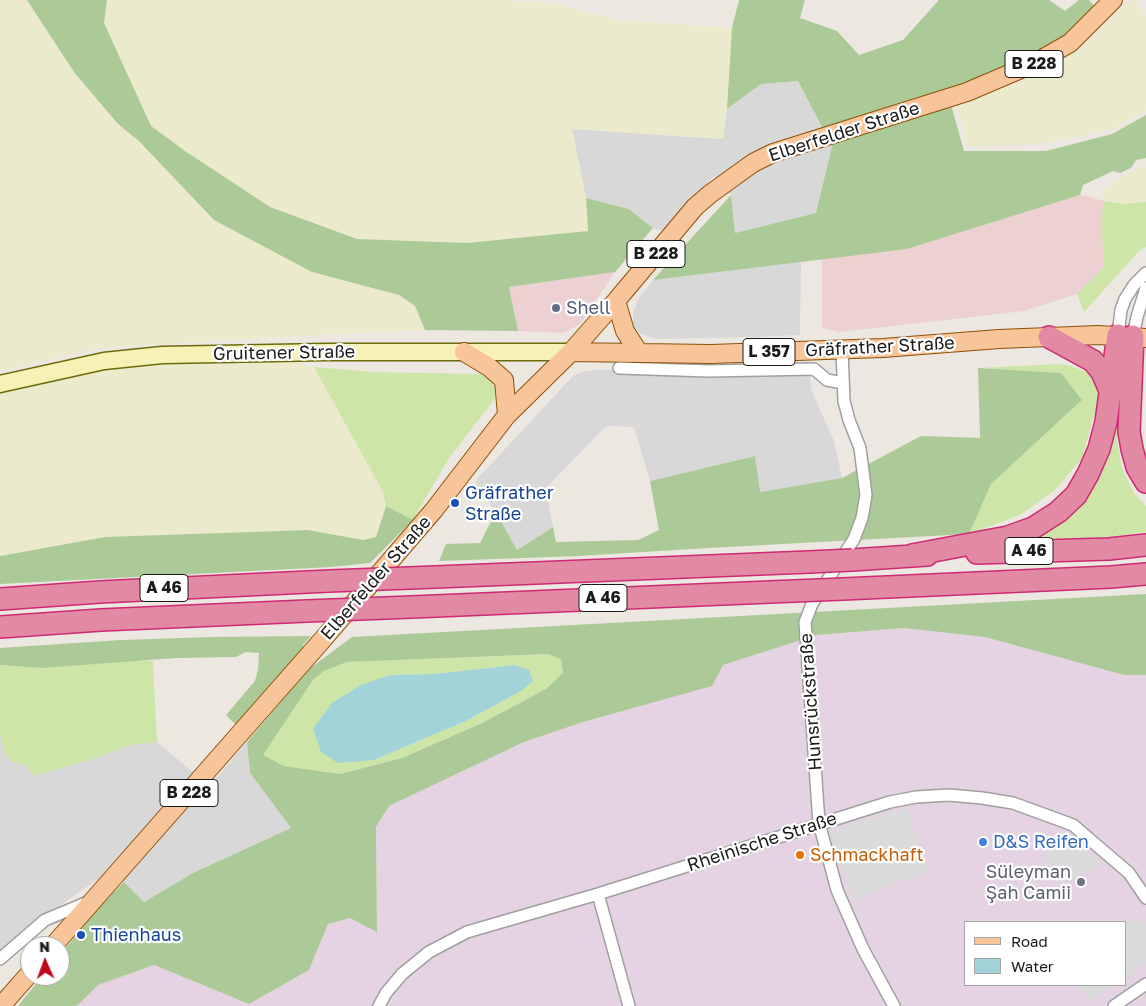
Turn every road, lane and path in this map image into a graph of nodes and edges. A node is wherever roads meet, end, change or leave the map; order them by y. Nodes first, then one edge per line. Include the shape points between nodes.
1 (1113, 0) edge
2 (1146, 273) edge
3 (1146, 288) edge
4 (616, 301) junction
5 (1050, 337) junction
6 (1132, 337) edge
7 (842, 350) junction
8 (464, 352) junction
9 (571, 352) junction
10 (639, 353) junction
11 (1146, 367) edge
12 (619, 368) dead end
13 (842, 383) junction
14 (0, 384) edge
15 (1121, 395) junction
16 (507, 416) junction
17 (1146, 482) edge
18 (1146, 545) edge
19 (912, 555) junction
20 (1146, 574) edge
21 (0, 598) edge
22 (2, 626) edge
23 (819, 823) junction
24 (598, 894) junction
25 (97, 898) junction
26 (1146, 898) edge
27 (63, 936) edge
28 (0, 959) edge
29 (20, 984) edge
30 (1146, 984) edge
31 (1, 1006) edge
32 (379, 1006) edge
33 (629, 1006) edge
34 (894, 1006) edge
35 (1114, 1006) edge

1 - 4 main road, Elberfelder Straße / B 228 via 1070,43 1035,63 967,92 798,144 752,163 695,207
2 - 6 street via 1134,285 1121,310
3 - 6 street
4 - 9 main road, Elberfelder Straße / B 228
4 - 10 main road via 625,332
5 - 6 main road, Gräfrather Straße / L 357
5 - 7 main road, Gräfrather Straße / L 357
5 - 15 highway via 1093,361
6 - 15 highway
7 - 10 main road, Gräfrather Straße / L 357
7 - 13 street, Hunsrückstraße
8 - 9 main road, Gruitener Straße / L 357
8 - 14 main road, Gruitener Straße / L 357 via 153,356 104,361
8 - 16 main road via 504,380
9 - 10 main road, Gräfrather Straße / L 357
9 - 16 main road, Elberfelder Straße / B 228
11 - 15 highway
12 - 13 street, Gräfrather Straße via 708,371 814,369 827,380
13 - 23 street, Hunsrückstraße via 849,420 860,448 866,495 854,539 812,604 805,622
15 - 17 highway via 1137,467
15 - 19 highway via 1106,422 1088,474 1076,494 1058,512 1033,528 1008,537
16 - 25 main road, Elberfelder Straße / B 228 via 434,510
18 - 19 highway, A 46
19 - 21 highway, A 46, bridge
20 - 22 highway, A 46, bridge
23 - 24 street, Rheinische Straße
23 - 26 street, Rheinische Straße via 916,797 949,795 1013,804 1073,825 1129,873
23 - 34 street, Hunsrückstraße via 837,890 863,949
24 - 32 street, Rheinische Straße via 459,936 429,952 402,974
24 - 33 street
25 - 27 main road, Elberfelder Straße / B 228
25 - 28 street, Elberfelder Straße via 45,920
29 - 31 main road
30 - 35 street

